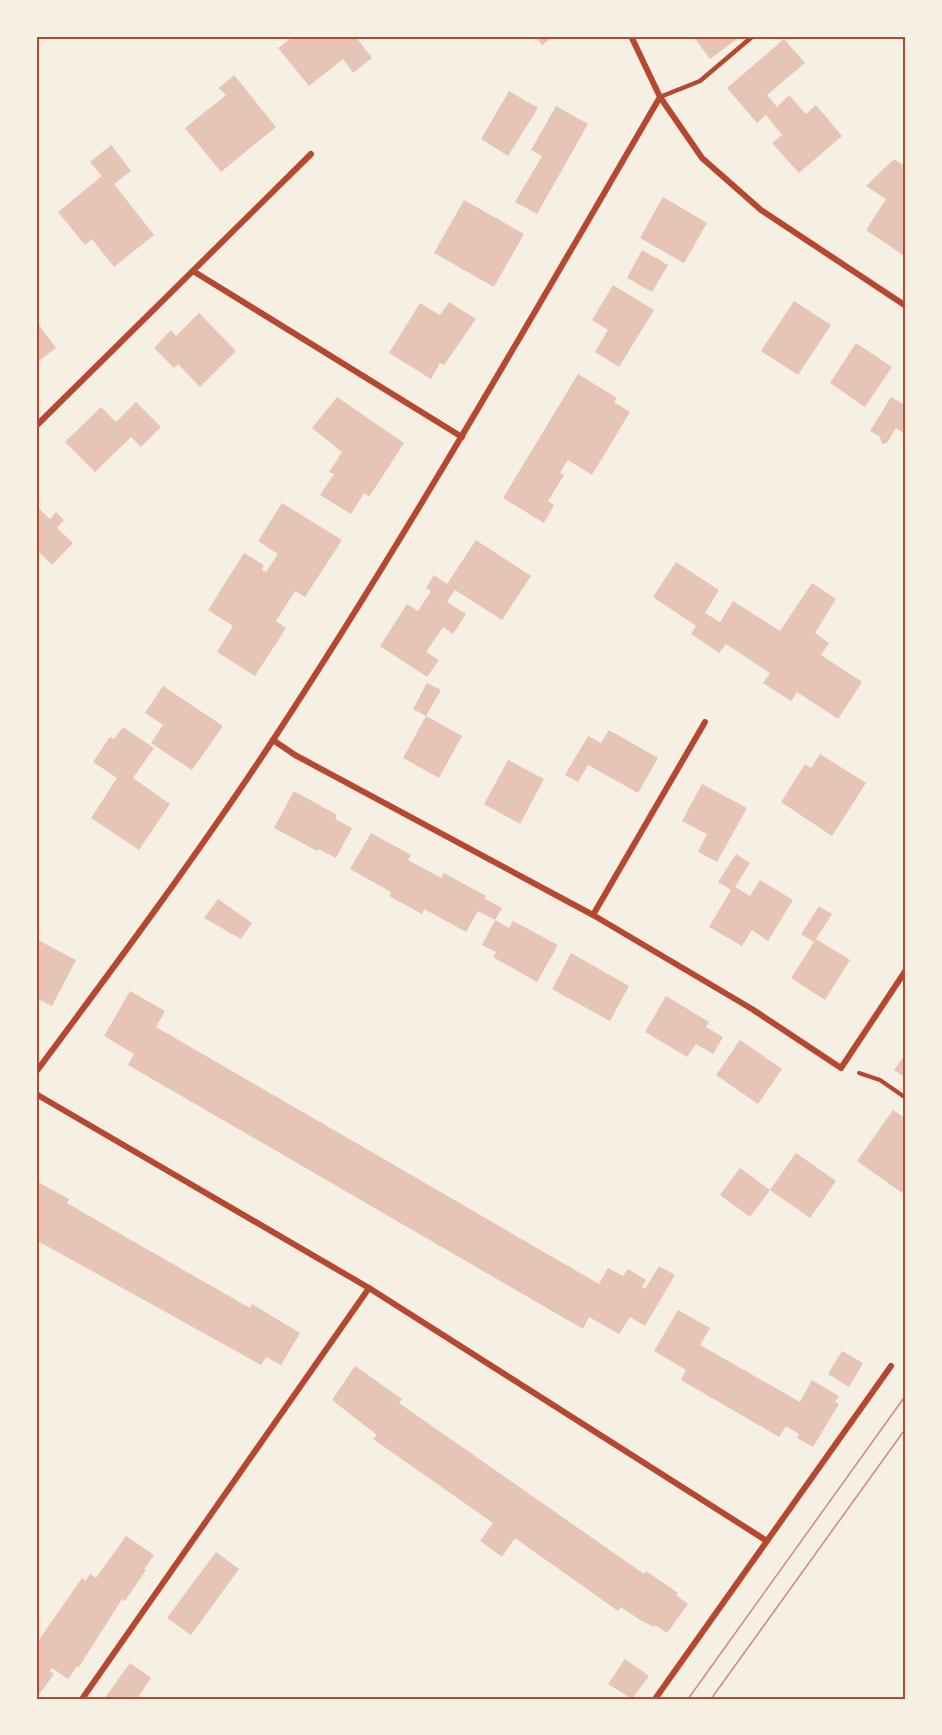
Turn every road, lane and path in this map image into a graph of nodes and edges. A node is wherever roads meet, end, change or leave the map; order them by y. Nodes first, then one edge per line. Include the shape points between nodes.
1 (631, 36) edge
2 (753, 36) edge
3 (660, 97) junction
4 (311, 154) dead end
5 (193, 271) junction
6 (906, 306) edge
7 (36, 426) edge
8 (462, 437) junction
9 (705, 722) dead end
10 (273, 740) junction
11 (593, 915) junction
12 (906, 970) edge
13 (36, 1072) edge
14 (880, 1080) dead end
15 (36, 1094) edge
16 (906, 1098) edge
17 (369, 1288) junction
18 (891, 1366) dead end
19 (767, 1541) junction
20 (82, 1699) edge
21 (655, 1699) edge

1 - 3 street
2 - 3 lane via 700,81
3 - 6 street via 702,158 761,210
3 - 8 street
4 - 5 street
5 - 7 street
5 - 8 street
8 - 10 street
9 - 11 street
10 - 11 street
10 - 13 street via 152,916
11 - 12 street via 752,1009 841,1068
14 - 16 path
15 - 17 street
17 - 19 street
17 - 20 street
18 - 19 street
19 - 21 street

